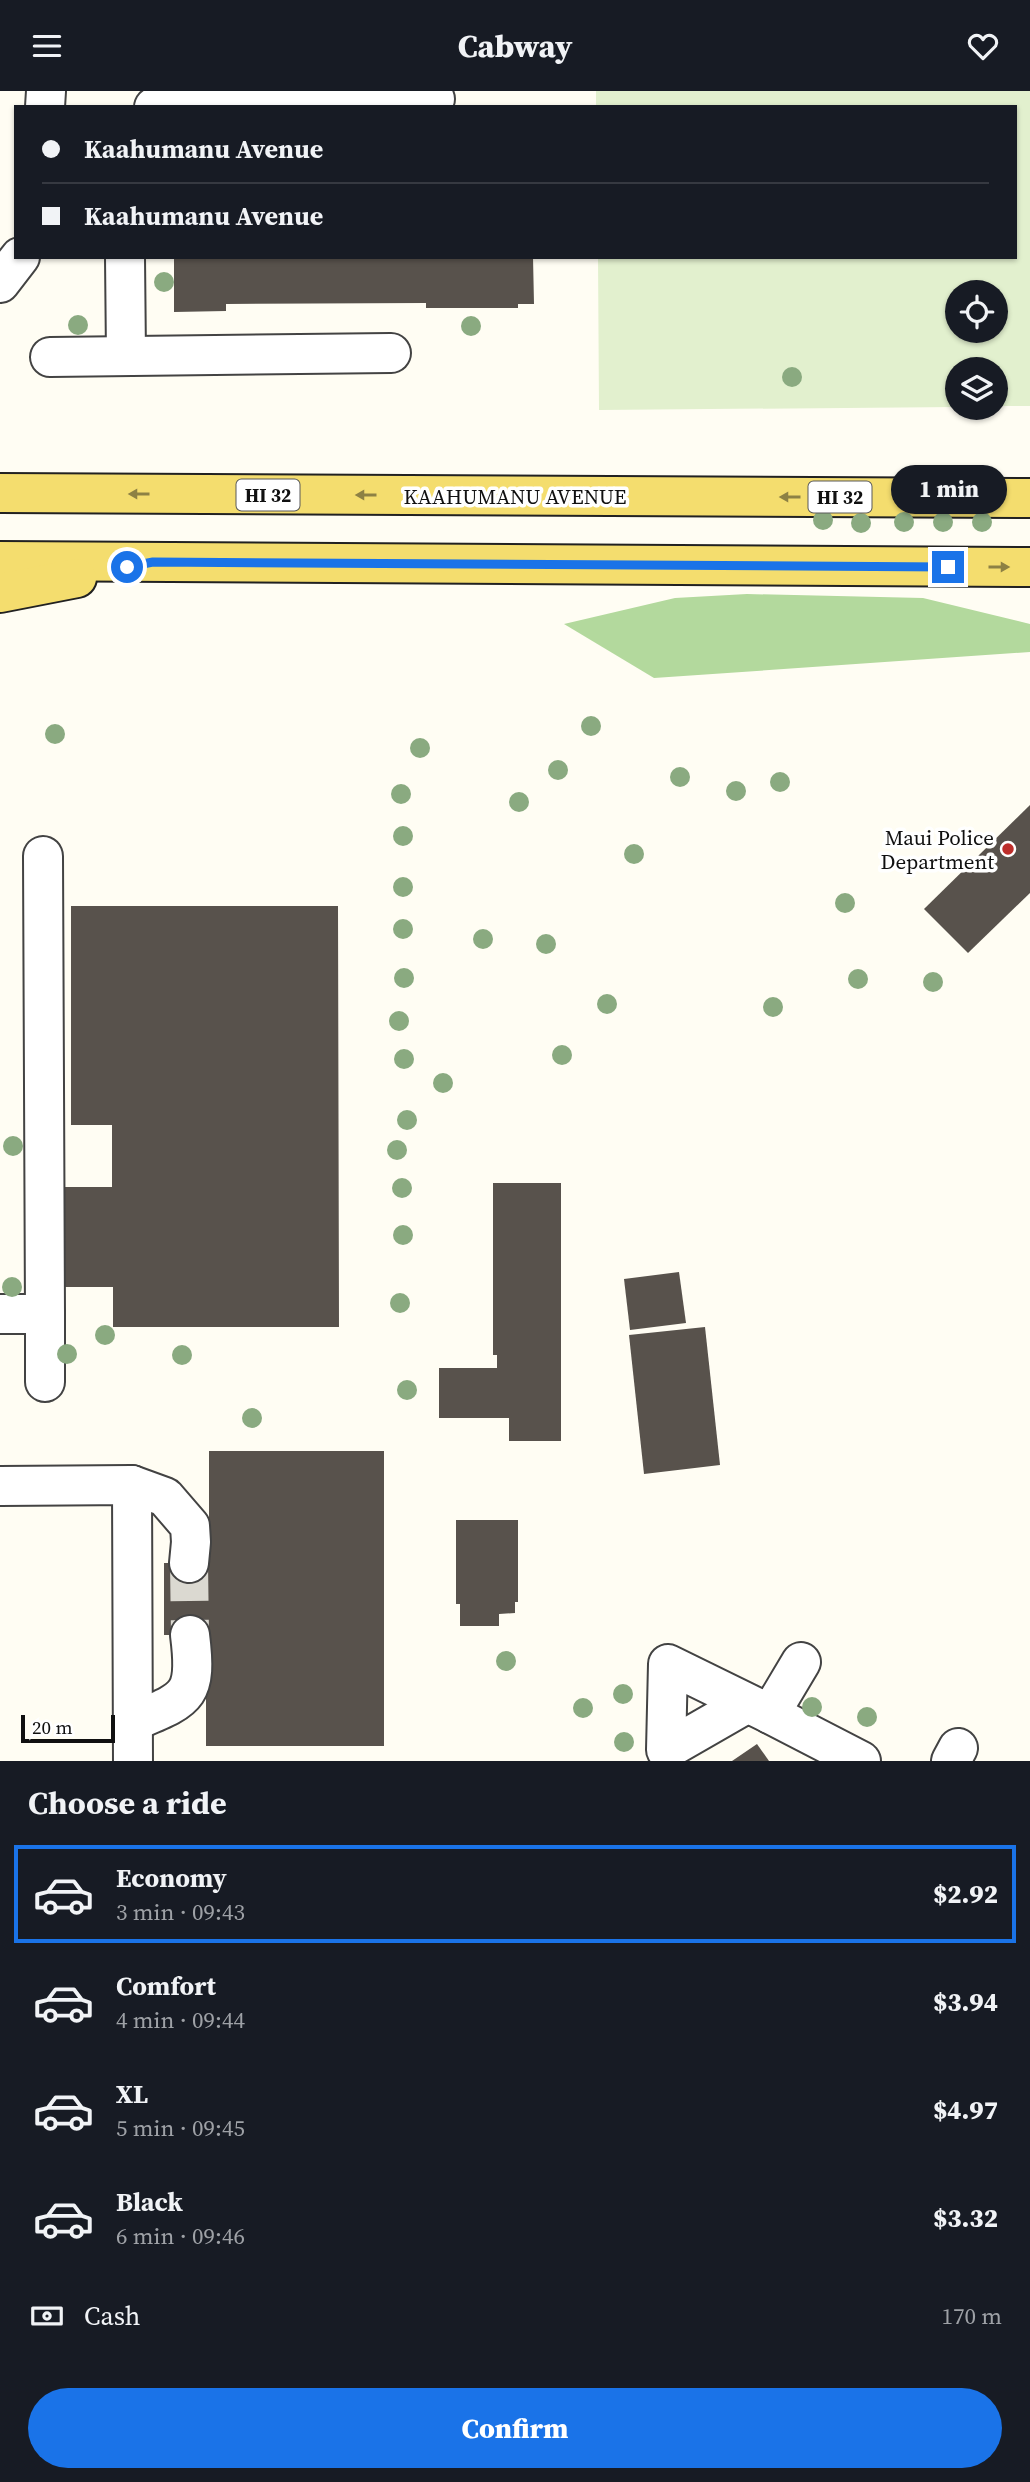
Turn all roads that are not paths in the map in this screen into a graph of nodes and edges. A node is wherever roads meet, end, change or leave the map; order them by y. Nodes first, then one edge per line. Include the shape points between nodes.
1 (240, 96) edge
2 (435, 99) dead end
3 (158, 105) edge
4 (18, 259) edge
5 (125, 259) edge
6 (0, 283) edge
7 (391, 353) dead end
8 (126, 356) junction
9 (50, 357) dead end
10 (1, 493) edge
11 (1030, 498) edge
12 (0, 561) edge
13 (153, 562) junction
14 (1030, 567) edge
15 (0, 593) edge
16 (43, 856) dead end
17 (0, 1314) edge
18 (45, 1314) junction
19 (45, 1382) dead end
20 (132, 1485) junction
21 (0, 1486) edge
22 (189, 1563) tunnel mouth
23 (190, 1635) tunnel mouth
24 (801, 1662) dead end
25 (758, 1709) junction
26 (132, 1722) junction
27 (133, 1761) edge
28 (804, 1761) edge
29 (861, 1761) edge

1 - 2 lane
1 - 3 lane
4 - 6 lane
5 - 8 lane
7 - 8 lane
8 - 9 lane
11 -> 10 main road, KAAHUMANU AVENUE / HI 32
12 - 13 main road
13 -> 14 main road
13 - 15 main road
16 - 18 lane
17 - 18 lane
18 - 19 lane
20 - 21 lane
20 - 22 lane via 165,1497 190,1526
20 - 26 lane
23 - 26 lane via 191,1686 175,1704
24 - 25 lane
25 - 28 lane
25 - 29 lane
26 - 27 lane

